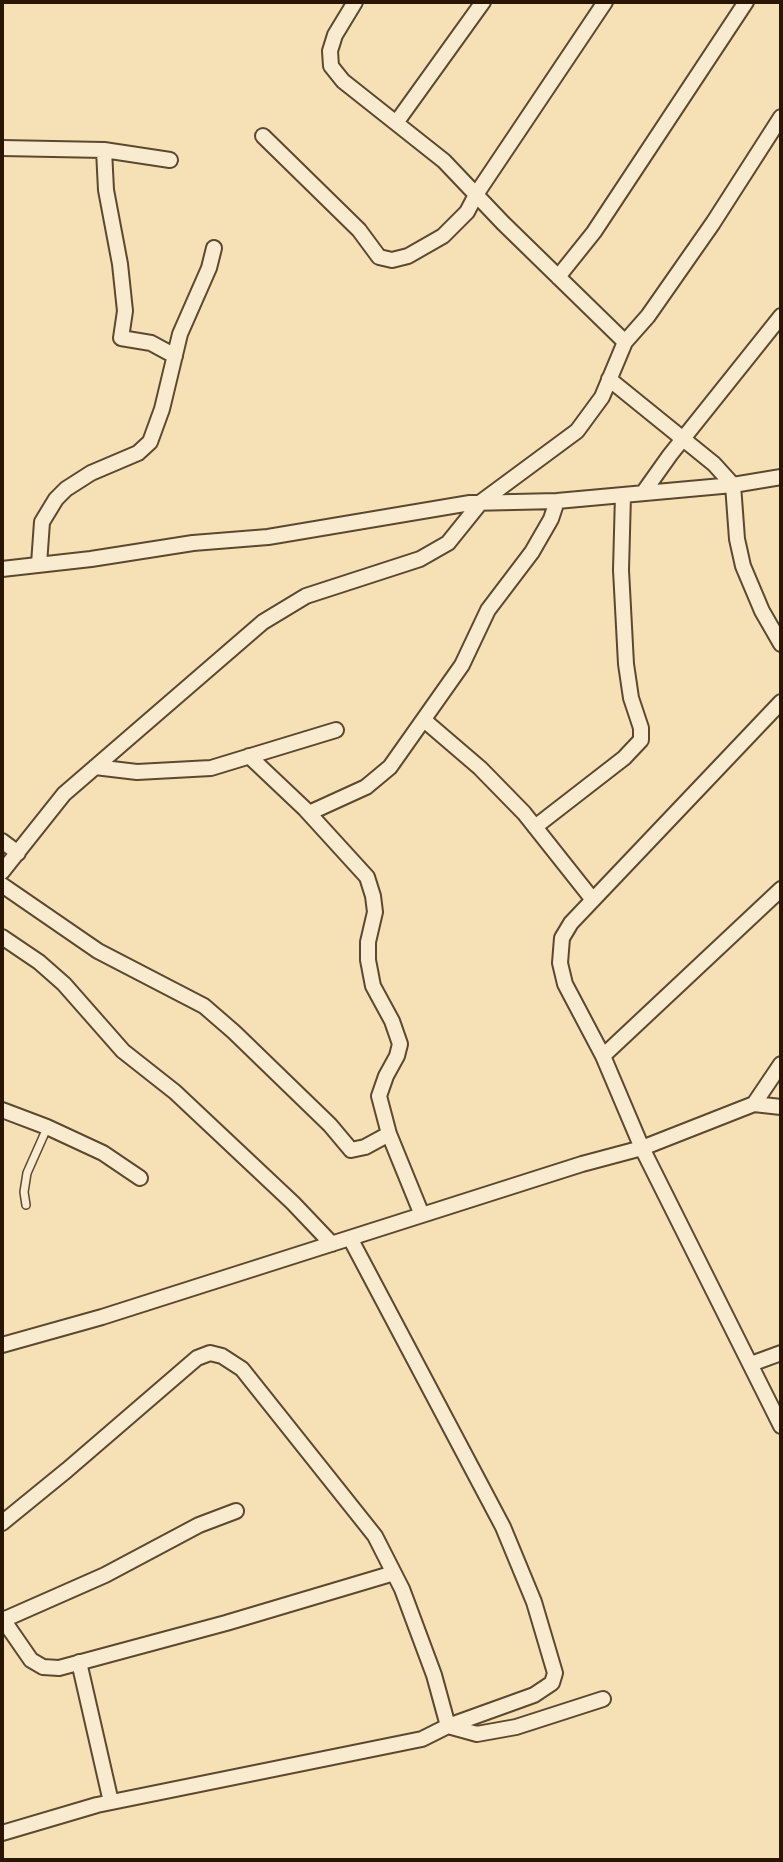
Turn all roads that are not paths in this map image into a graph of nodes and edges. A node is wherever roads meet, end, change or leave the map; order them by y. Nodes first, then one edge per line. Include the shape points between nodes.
1 (355, 2) edge
2 (483, 2) edge
3 (605, 2) edge
4 (746, 2) edge
5 (781, 117) edge
6 (396, 123) junction
7 (263, 136) dead end
8 (2, 148) edge
9 (104, 150) junction
10 (170, 160) dead end
11 (477, 193) junction
12 (214, 248) dead end
13 (558, 277) junction
14 (781, 316) edge
15 (625, 342) junction
16 (175, 356) junction
17 (609, 379) junction
18 (683, 439) junction
19 (781, 477) edge
20 (765, 480) junction
21 (733, 485) junction
22 (781, 492) edge
23 (643, 493) junction
24 (623, 495) junction
25 (557, 501) junction
26 (481, 502) junction
27 (39, 564) junction
28 (2, 569) edge
29 (781, 644) edge
30 (781, 702) edge
31 (424, 720) junction
32 (336, 730) dead end
33 (249, 756) junction
34 (95, 767) junction
35 (309, 813) junction
36 (535, 827) junction
37 (2, 841) edge
38 (18, 853) junction
39 (2, 872) edge
40 (2, 885) edge
41 (781, 889) edge
42 (593, 900) junction
43 (2, 937) edge
44 (604, 1056) junction
45 (781, 1064) edge
46 (754, 1104) junction
47 (780, 1109) edge
48 (2, 1110) edge
49 (47, 1127) junction
50 (388, 1134) junction
51 (642, 1148) junction
52 (140, 1178) dead end
53 (26, 1205) dead end
54 (422, 1215) junction
55 (350, 1238) junction
56 (332, 1244) junction
57 (2, 1345) edge
58 (781, 1353) edge
59 (751, 1364) junction
60 (781, 1426) edge
61 (236, 1511) dead end
62 (2, 1523) edge
63 (394, 1573) junction
64 (2, 1619) edge
65 (79, 1662) junction
66 (603, 1699) dead end
67 (447, 1727) junction
68 (111, 1802) junction
69 (2, 1833) edge

1 - 6 street via 335,35 331,66
2 - 6 street
3 - 11 street
4 - 13 street via 594,232
5 - 15 street via 713,223
6 - 11 street
7 - 11 street via 386,260 408,256 443,236 467,212
8 - 9 street
9 - 10 street
9 - 16 street via 125,311 121,338 151,343
11 - 13 street
12 - 16 street
13 - 15 street
14 - 18 street
15 - 17 street
16 - 27 street via 150,442 138,453 91,473 56,499 42,522
17 - 18 street
17 - 26 street via 577,431
18 - 21 street
18 - 23 street
19 - 20 street
20 - 21 street
20 - 22 street
21 - 23 street
21 - 29 street via 743,566
23 - 24 street
24 - 25 street
24 - 36 street via 626,664 641,740
25 - 26 street
25 - 31 street via 532,552 488,610 462,665
26 - 27 street via 268,537
26 - 34 street via 449,543 420,559 306,596 263,622
27 - 28 street
30 - 42 street
31 - 35 street via 390,767 366,787
31 - 36 street via 480,768
32 - 33 street
33 - 34 street via 211,768 137,772
33 - 35 street
34 - 38 street via 64,794
35 - 50 street via 367,877 373,896 368,960 373,986 400,1044 379,1096
36 - 42 street
37 - 38 street
38 - 39 street
40 - 50 street via 98,951 204,1006 352,1150
41 - 44 street
42 - 44 street via 562,938 560,963 565,984
43 - 56 street via 64,984 124,1051 174,1091
44 - 51 street
45 - 46 street
46 - 47 street
46 - 51 street
48 - 49 street
49 - 52 street via 103,1153
49 - 53 lane via 27,1173
50 - 54 street
51 - 54 street
51 - 59 street
54 - 55 street
55 - 56 street
55 - 67 street via 503,1527 534,1602 555,1673 552,1684 534,1695
56 - 57 street
58 - 59 street
59 - 60 street
61 - 64 street
62 - 63 street via 197,1358 211,1353 242,1369 356,1510
63 - 65 street
63 - 67 street via 435,1675
64 - 65 street via 32,1660 43,1667
65 - 68 street
66 - 67 street via 516,1727 477,1734
67 - 68 street via 422,1739
68 - 69 street

